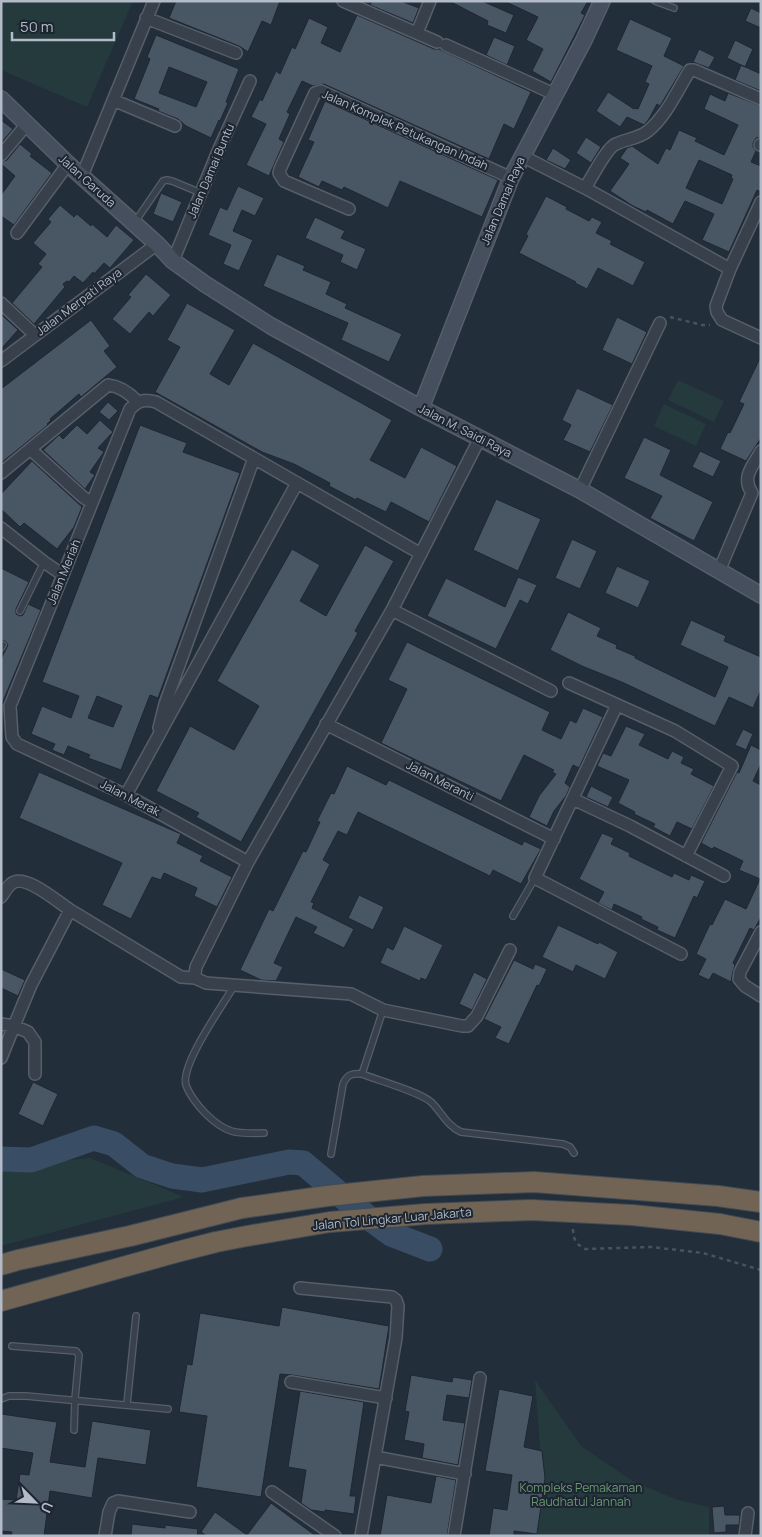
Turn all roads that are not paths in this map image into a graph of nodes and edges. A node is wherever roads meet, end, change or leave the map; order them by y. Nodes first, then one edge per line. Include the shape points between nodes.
1 (154, 1) edge
2 (344, 1) edge
3 (430, 1) edge
4 (602, 1) edge
5 (655, 1) edge
6 (674, 8) dead end
7 (146, 18) junction
8 (417, 33) junction
9 (236, 53) dead end
10 (250, 81) dead end
11 (554, 94) junction
12 (761, 98) edge
13 (1, 99) edge
14 (112, 100) junction
15 (27, 124) junction
16 (175, 126) dead end
17 (1, 155) edge
18 (522, 156) junction
19 (68, 164) junction
20 (82, 176) junction
21 (511, 178) junction
22 (585, 188) junction
23 (201, 193) junction
24 (761, 202) edge
25 (349, 209) dead end
26 (134, 223) junction
27 (17, 233) dead end
28 (157, 244) junction
29 (173, 261) junction
30 (730, 269) junction
31 (1, 303) edge
32 (660, 322) road end
33 (35, 335) junction
34 (761, 338) edge
35 (1, 361) edge
36 (134, 405) junction
37 (421, 408) junction
38 (480, 438) junction
39 (30, 450) junction
40 (761, 451) edge
41 (254, 458) junction
42 (1, 474) edge
43 (298, 483) junction
44 (580, 490) junction
45 (756, 496) edge
46 (92, 502) junction
47 (1, 528) edge
48 (421, 554) junction
49 (44, 562) junction
50 (719, 571) junction
51 (63, 575) junction
52 (761, 595) edge
53 (392, 610) junction
54 (20, 611) dead end
55 (569, 683) dead end
56 (551, 691) dead end
57 (6, 703) edge
58 (617, 706) junction
59 (326, 724) junction
60 (12, 737) joint
61 (156, 740) junction
62 (126, 795) junction
63 (573, 799) junction
64 (554, 839) junction
65 (686, 856) junction
66 (248, 862) junction
67 (724, 876) dead end
68 (535, 878) junction
69 (1, 897) edge
70 (70, 910) junction
71 (513, 916) dead end
72 (761, 932) edge
73 (510, 950) dead end
74 (680, 954) dead end
75 (195, 978) junction
76 (234, 986) junction
77 (761, 996) edge
78 (383, 1010) junction
79 (1, 1024) edge
80 (14, 1026) junction
81 (1, 1058) edge
82 (35, 1074) dead end
83 (362, 1074) junction
84 (264, 1133) dead end
85 (574, 1153) dead end
86 (331, 1154) dead end
87 (761, 1202) edge
88 (761, 1232) edge
89 (7, 1261) edge
90 (300, 1288) dead end
91 (1, 1301) edge
92 (136, 1316) dead end
93 (12, 1346) dead end
94 (480, 1378) dead end
95 (291, 1382) dead end
96 (386, 1398) junction
97 (1, 1399) edge
98 (75, 1399) junction
99 (127, 1404) junction
100 (168, 1409) dead end
101 (74, 1430) dead end
102 (375, 1458) junction
103 (465, 1474) junction
104 (272, 1492) dead end
105 (190, 1512) dead end
106 (748, 1514) dead end
107 (105, 1536) edge
108 (335, 1536) edge
109 (361, 1536) edge
110 (454, 1536) edge
111 (745, 1536) edge

1 - 7 street
2 - 8 street
3 - 8 street
4 - 11 street, Jalan Damai Raya
5 - 6 lane
7 - 9 street
7 - 14 street
8 - 11 street
10 - 23 street, Jalan Damai Buntu
11 - 18 street, Jalan Damai Raya
12 - 22 street via 690,70 673,100 650,128 612,146
13 - 15 street, Jalan Garuda
14 - 16 street
14 - 20 street
15 - 17 street
15 - 19 street, Jalan Garuda
18 - 21 street, Jalan Damai Raya
18 - 22 street
19 - 20 street, Jalan Garuda
19 - 27 street
20 - 26 street, Jalan Garuda
21 - 25 street, Jalan Komplek Petukangan Indah via 318,91 279,173 284,181
21 - 37 street, Jalan Damai Raya
22 - 30 street
23 - 26 lane via 172,181 163,181
23 - 29 street, Jalan Damai Buntu
24 - 30 street
26 - 28 street, Jalan Garuda
28 - 29 street, Jalan Garuda
28 - 33 street, Jalan Merpati Raya
29 - 37 street, Jalan M. Saidi Raya via 272,326
30 - 34 street via 716,312 722,320
31 - 33 street
32 - 44 street
33 - 35 street, Jalan Merpati Raya
36 - 39 street via 130,394 108,385
36 - 41 street via 146,399 156,402
36 - 46 street, Jalan Meriah
37 - 38 street, Jalan M. Saidi Raya
38 - 44 street, Jalan M. Saidi Raya
38 - 48 street
39 - 42 street
39 - 46 street
40 - 45 street via 747,479 748,487
41 - 43 street
41 - 61 street via 165,704
43 - 48 street
43 - 61 street
44 - 50 street, Jalan M. Saidi Raya
45 - 50 street
46 - 51 street, Jalan Meriah
47 - 49 street
48 - 53 street
49 - 51 street
49 - 54 lane
50 - 52 street, Jalan M. Saidi Raya
51 - 57 street, Jalan Meriah
53 - 56 street
53 - 59 street
55 - 58 street
57 - 60 street, Jalan Meriah
58 - 63 street
58 - 65 street via 675,731 732,766
59 - 64 street, Jalan Meranti
59 - 66 street
60 - 62 street, Jalan Merak via 18,744
61 - 62 street
62 - 66 street, Jalan Merak
63 - 64 street
63 - 65 street
64 - 68 street
65 - 67 street
66 - 75 street via 196,967
68 - 71 lane
68 - 74 street
69 - 70 street via 11,883 20,880
70 - 75 street via 181,977
70 - 80 street via 31,985
72 - 77 street via 739,979
73 - 78 street via 477,1016 468,1026
75 - 76 street via 206,984
76 - 78 street via 351,994
76 - 84 lane via 192,1055 186,1071 186,1084 198,1106 228,1131
78 - 83 lane
79 - 80 street
80 - 81 street
80 - 82 street via 28,1032 35,1042
83 - 85 lane via 430,1101 453,1128 461,1132 563,1144
83 - 86 lane via 351,1074 343,1084
87 - 89 highway, bridge via 534,1182 423,1186 242,1208 130,1236
88 - 91 highway, Jalan Tol Lingkar Luar Jakarta, bridge via 720,1224 632,1215 531,1210 349,1220 216,1242
90 - 96 street via 396,1300 396,1338
92 - 99 lane
93 - 98 lane via 78,1352
94 - 103 street
95 - 96 street
96 - 102 street
97 - 98 lane via 9,1396
98 - 99 lane
98 - 101 lane
99 - 100 lane
102 - 103 street
102 - 109 street
103 - 110 street
104 - 108 street
105 - 107 street via 118,1501 113,1503 109,1512
106 - 111 street

